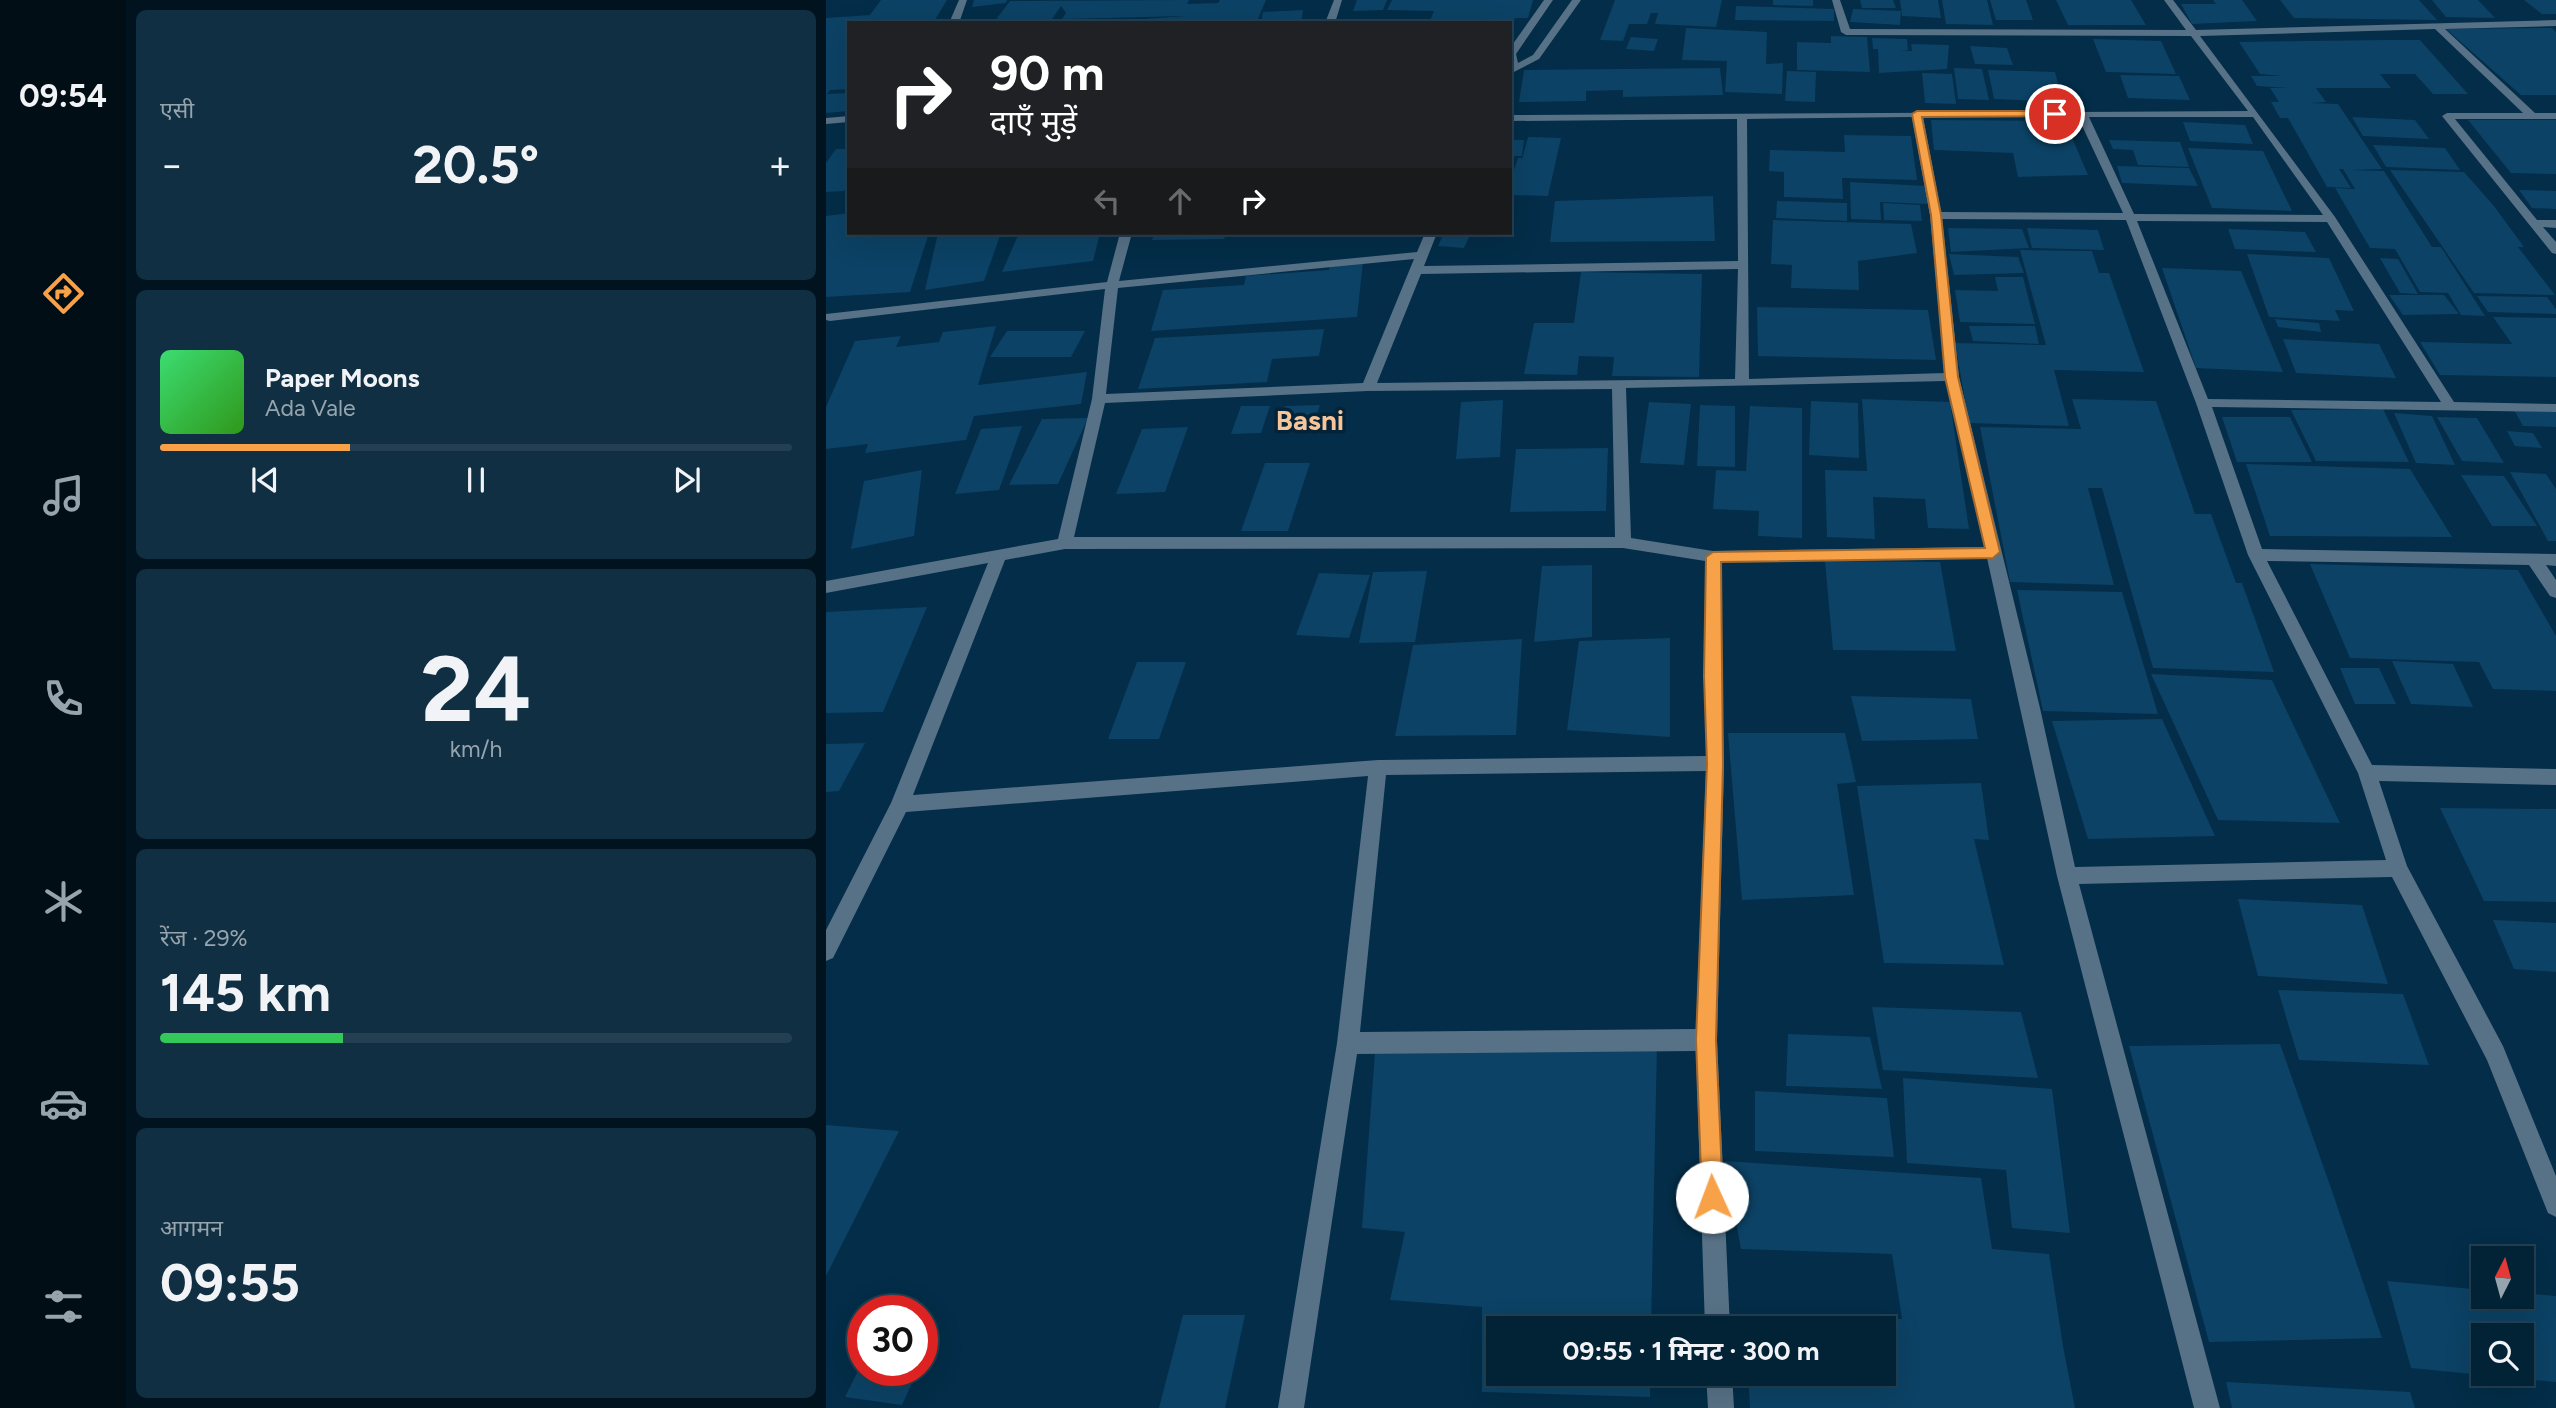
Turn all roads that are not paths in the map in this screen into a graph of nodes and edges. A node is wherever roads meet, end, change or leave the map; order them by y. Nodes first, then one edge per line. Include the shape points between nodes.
1 (963, 0) edge
2 (1338, 0) edge
3 (1549, 0) edge
4 (1577, 0) edge
5 (1836, 0) edge
6 (2168, 0) edge
7 (955, 21) edge
8 (1331, 21) edge
9 (2556, 23) edge
10 (2436, 25) junction
11 (2192, 33) junction
12 (1512, 53) edge
13 (1512, 69) edge
14 (1917, 114) junction
15 (2082, 114) junction
16 (2256, 114) junction
17 (2532, 116) junction
18 (2556, 116) edge
19 (1741, 117) junction
20 (1512, 118) edge
21 (847, 120) edge
22 (826, 121) edge
23 (1936, 215) junction
24 (2130, 217) junction
25 (2331, 219) junction
26 (2535, 223) junction
27 (2556, 224) edge
28 (1125, 235) edge
29 (1430, 235) edge
30 (2556, 250) edge
31 (1422, 254) junction
32 (1744, 265) junction
33 (1416, 270) junction
34 (1112, 285) junction
35 (827, 320) edge
36 (1952, 377) junction
37 (1742, 383) junction
38 (1619, 384) junction
39 (1368, 387) junction
40 (1099, 399) junction
41 (2203, 403) junction
42 (2450, 405) junction
43 (2556, 408) edge
44 (1623, 542) junction
45 (1065, 543) junction
46 (1993, 552) junction
47 (1000, 553) junction
48 (2256, 555) junction
49 (1713, 557) junction
50 (2534, 561) junction
51 (2556, 561) edge
52 (826, 587) edge
53 (2556, 592) edge
54 (1715, 764) junction
55 (1378, 768) junction
56 (2367, 773) junction
57 (2556, 777) edge
58 (900, 804) junction
59 (2398, 868) junction
60 (2067, 876) junction
61 (826, 951) edge
62 (1706, 1040) junction
63 (1348, 1043) junction
64 (2556, 1205) edge
65 (1718, 1316) edge
66 (1720, 1386) edge
67 (1291, 1408) edge
68 (1721, 1408) edge
69 (2207, 1408) edge

1 - 7 street
2 - 8 street
3 - 12 street
4 - 13 street via 1536,57
5 - 11 street via 1846,32
6 - 11 street
9 - 10 street
10 - 11 street
10 - 17 street
11 - 16 street
14 - 15 street
14 - 19 street
14 - 23 street
15 - 16 street
15 - 24 street
16 - 25 street
17 - 18 street
17 - 26 street via 2447,116
19 - 20 street
19 - 32 street
21 - 22 street
23 - 24 street
23 - 36 street
24 - 25 street
24 - 41 street
25 - 42 street
26 - 27 street
26 - 30 street
28 - 34 street
29 - 31 street
31 - 33 street
31 - 34 street
32 - 33 street
32 - 37 street
33 - 39 street
34 - 35 street
34 - 40 street
36 - 37 street
36 - 46 street
37 - 38 street
38 - 39 street
38 - 44 street
39 - 40 street
40 - 45 street
41 - 42 street
41 - 48 street
42 - 43 street
44 - 45 street
44 - 49 street
45 - 47 street
46 - 49 street
46 - 60 street
47 - 52 street
47 - 58 street
48 - 50 street
48 - 56 street
49 - 54 street
50 - 51 street
50 - 53 street
54 - 55 street
54 - 62 street
55 - 58 street
55 - 63 street
56 - 57 street
56 - 59 street
58 - 61 street
59 - 60 street
59 - 64 street via 2495,1054
60 - 69 street
62 - 63 street
62 - 65 street
63 - 67 street
66 - 68 street

